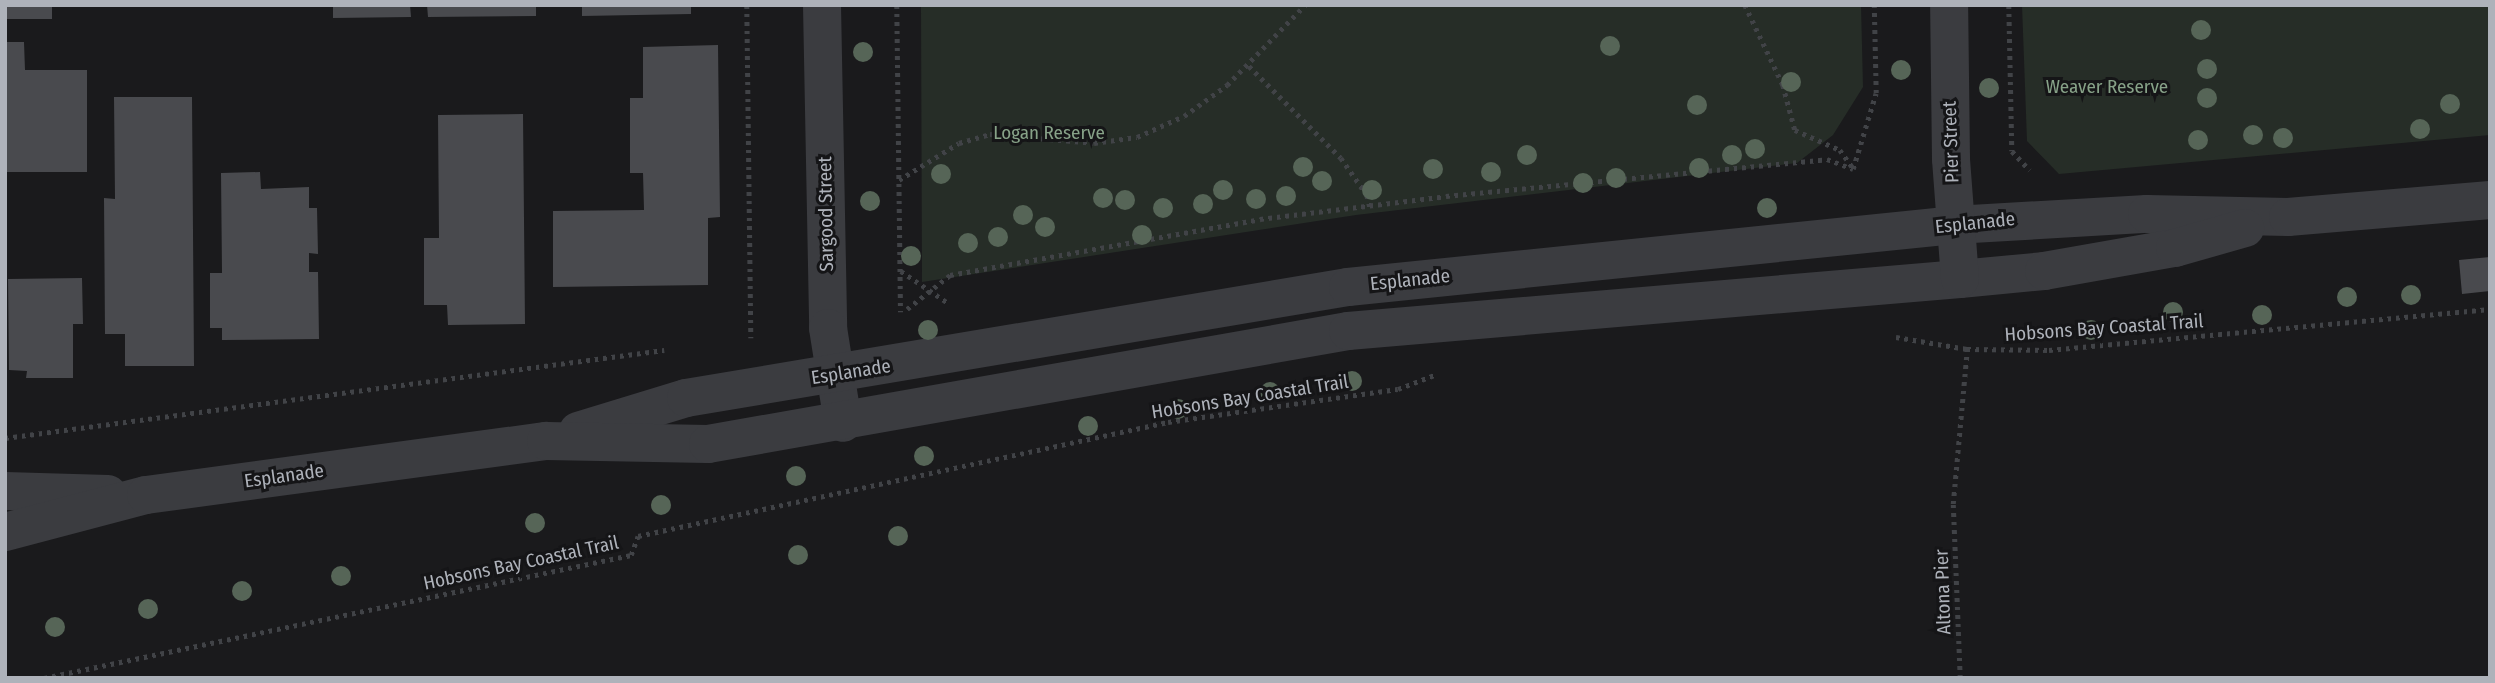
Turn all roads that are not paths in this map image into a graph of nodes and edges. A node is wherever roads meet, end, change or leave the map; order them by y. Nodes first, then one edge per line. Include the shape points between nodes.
1 (822, 5) edge
2 (1949, 5) edge
3 (2490, 200) edge
4 (2288, 217) junction
5 (1954, 225) junction
6 (1960, 279) junction
7 (836, 374) junction
8 (843, 422) junction
9 (546, 441) junction
10 (5, 491) edge
11 (146, 495) junction
12 (5, 532) edge

1 - 7 street, Sargood Street via 828,328
2 - 5 street, Pier Street
3 - 4 street, Esplanade
4 - 5 street, Esplanade via 2147,214
4 - 6 street, Esplanade via 2175,247 2043,271
5 - 6 street, Pier Street
5 - 7 street, Esplanade via 1348,287
6 - 8 street, Esplanade via 1348,331
7 - 8 street, Sargood Street
7 - 9 street, Esplanade via 686,398
8 - 9 street, Esplanade via 708,444
9 - 11 street, Esplanade
10 - 11 street, Esplanade
11 - 12 street, Esplanade

